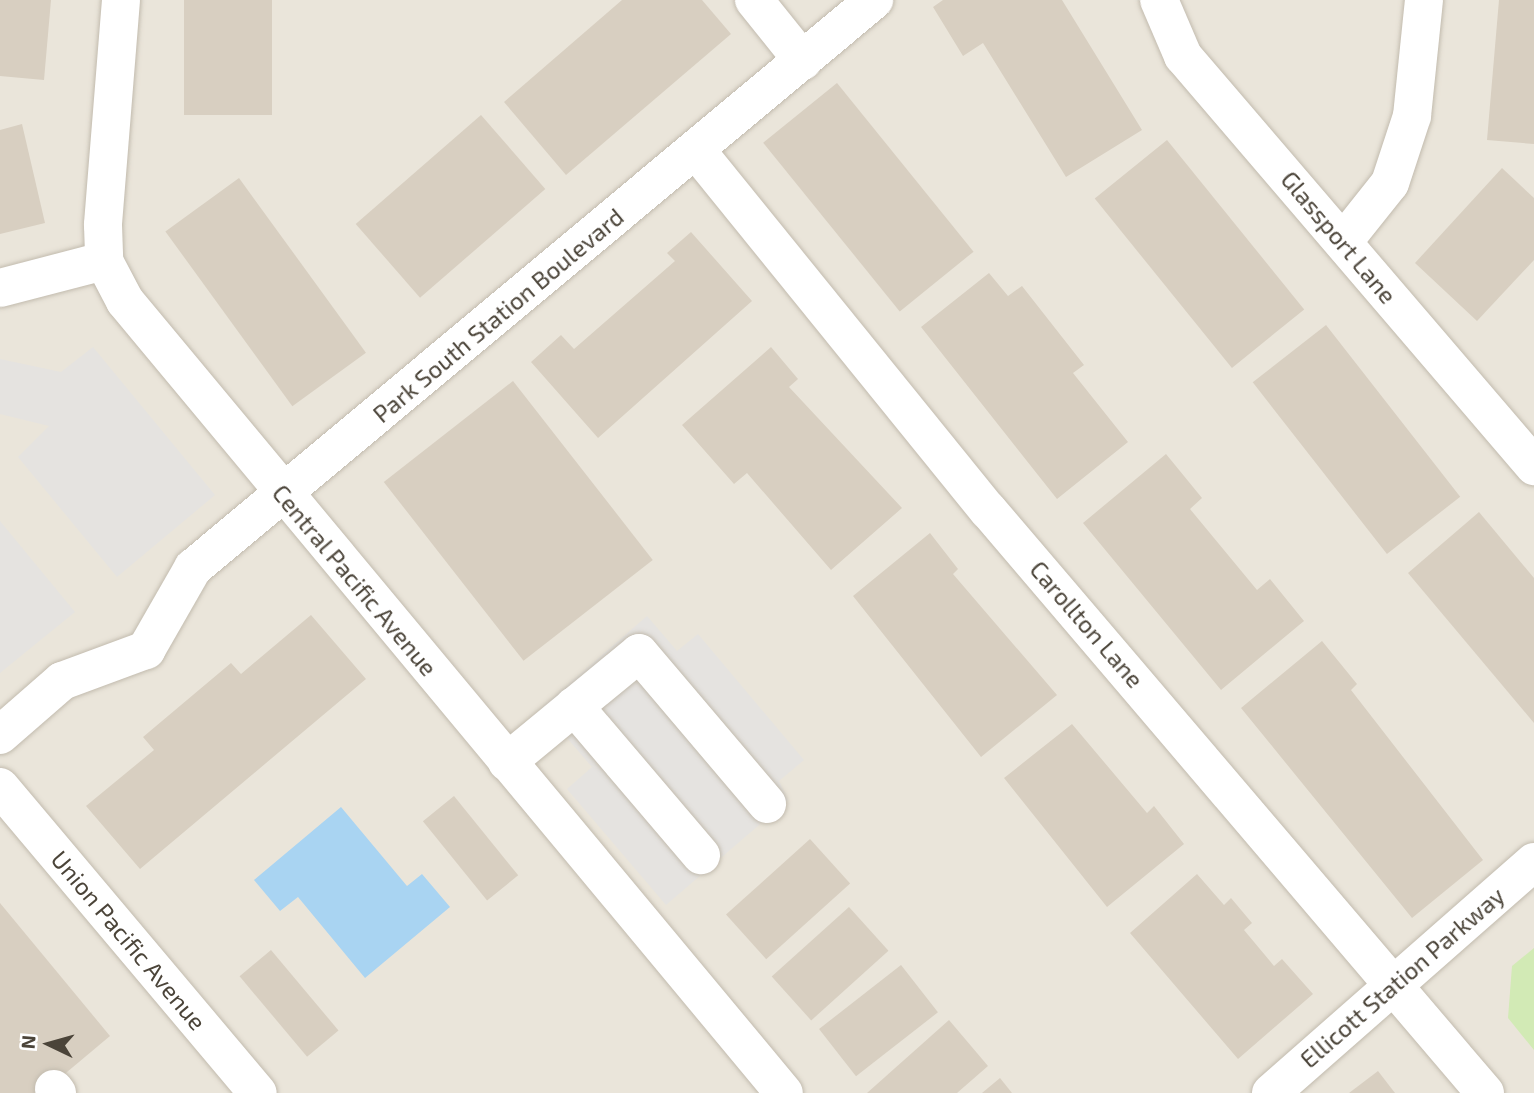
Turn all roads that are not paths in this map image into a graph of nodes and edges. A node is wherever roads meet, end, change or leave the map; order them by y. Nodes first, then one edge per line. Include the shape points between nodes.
1 (121, 0) edge
2 (754, 0) edge
3 (874, 0) edge
4 (1159, 0) edge
5 (1424, 0) edge
6 (803, 61) junction
7 (696, 150) junction
8 (1343, 242) junction
9 (104, 261) junction
10 (0, 288) edge
11 (1534, 466) edge
12 (284, 494) junction
13 (574, 706) junction
14 (0, 735) edge
15 (507, 762) junction
16 (0, 787) edge
17 (767, 804) dead end
18 (701, 855) dead end
19 (1534, 862) edge
20 (1394, 981) junction
21 (258, 1093) edge
22 (784, 1093) edge
23 (1270, 1093) edge
24 (1485, 1093) edge

1 - 9 street
2 - 6 street
3 - 6 street, Park South Station Boulevard
4 - 8 street, Glassport Lane via 1167,32 1183,56
5 - 8 street via 1412,116 1394,172
6 - 7 street, Park South Station Boulevard
7 - 12 street, Park South Station Boulevard
7 - 20 street, Carollton Lane via 988,510
8 - 11 street, Glassport Lane
9 - 10 street
9 - 12 street, Central Pacific Avenue via 125,300
12 - 14 street, Park South Station Boulevard via 193,568 146,650 62,681
12 - 15 street, Central Pacific Avenue
13 - 15 street
13 - 17 street via 639,653
13 - 18 street
15 - 22 street, Central Pacific Avenue
16 - 21 street, Union Pacific Avenue
19 - 20 street, Ellicott Station Parkway
20 - 23 street, Ellicott Station Parkway
20 - 24 street, Carollton Lane

